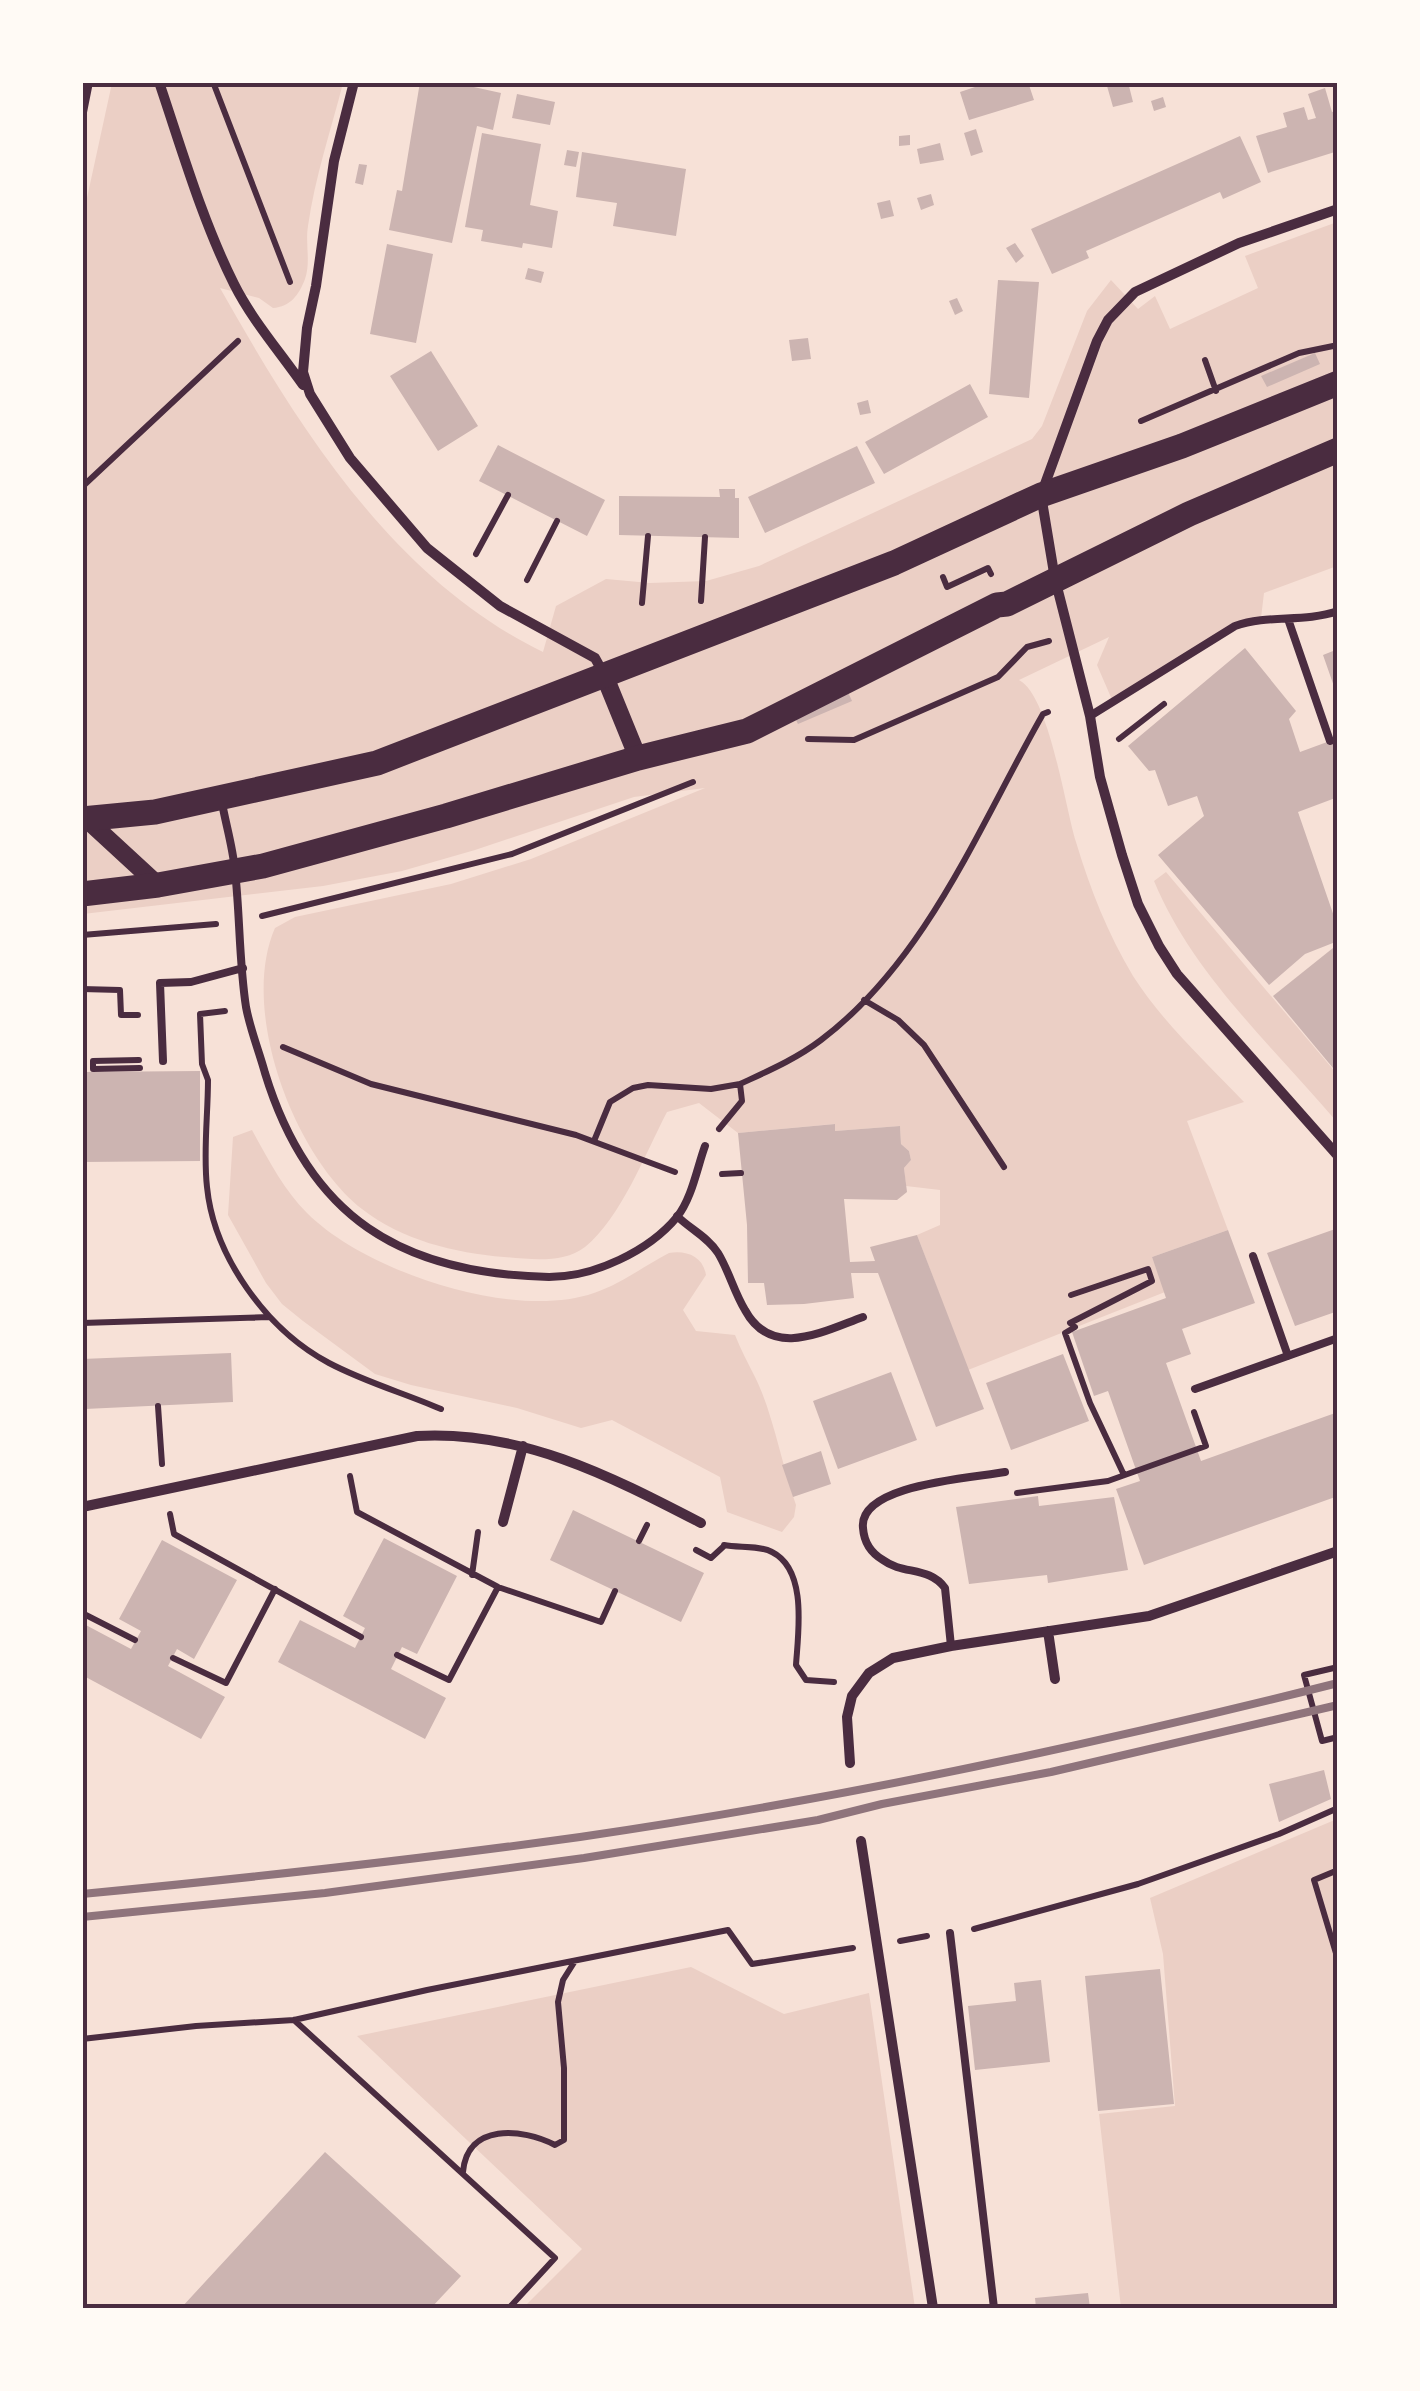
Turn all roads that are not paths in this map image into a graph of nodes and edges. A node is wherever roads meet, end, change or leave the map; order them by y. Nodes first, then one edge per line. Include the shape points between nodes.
1 (88, 82) edge
2 (159, 82) edge
3 (354, 82) edge
4 (84, 98) edge
5 (82, 112) edge
6 (1338, 209) edge
7 (1338, 383) edge
8 (310, 394) junction
9 (1338, 450) edge
10 (1040, 495) junction
11 (1055, 579) junction
12 (1338, 611) edge
13 (1288, 619) junction
14 (606, 677) junction
15 (1090, 716) junction
16 (1330, 741) dead end
17 (638, 758) junction
18 (221, 799) junction
19 (84, 818) edge
20 (235, 870) junction
21 (158, 885) junction
22 (82, 894) edge
23 (243, 968) junction
24 (163, 1061) dead end
25 (705, 1146) road end
26 (1338, 1156) edge
27 (677, 1216) junction
28 (1253, 1256) dead end
29 (864, 1316) dead end
30 (1338, 1338) edge
31 (1288, 1356) junction
32 (1195, 1389) road end
33 (523, 1446) junction
34 (1005, 1472) road end
35 (82, 1507) edge
36 (503, 1522) dead end
37 (701, 1523) road end
38 (1338, 1551) edge
39 (1048, 1631) junction
40 (951, 1646) junction
41 (1055, 1679) dead end
42 (850, 1763) dead end
43 (862, 1841) dead end
44 (950, 1933) road end
45 (932, 2308) edge
46 (994, 2308) edge

1 - 4 street
2 - 8 street via 234,284
3 - 8 street via 306,328 303,372
4 - 5 street
6 - 10 street via 1239,243 1126,300 1097,340
7 - 10 main road
8 - 14 street via 350,458 428,548 500,606 595,658
9 - 11 main road
10 - 11 street
10 - 14 main road via 894,564
11 - 15 street
11 - 17 main road via 746,731
12 - 13 lane
13 - 15 lane via 1235,626
13 - 16 lane
14 - 17 street
14 - 18 main road via 377,763
15 - 26 street via 1122,855 1159,946 1202,1006
17 - 20 main road
18 - 19 main road
18 - 20 lane
19 - 21 street
20 - 21 main road
20 - 23 lane
21 - 22 main road
23 - 24 lane via 160,983
23 - 27 lane via 253,1032 285,1129 306,1168 354,1220 402,1248 506,1273 569,1276 615,1262
25 - 27 lane
27 - 29 lane via 717,1252 747,1315 770,1335 801,1340
28 - 31 lane
30 - 31 lane
31 - 32 lane
33 - 35 street via 465,1435 417,1436
33 - 36 street
33 - 37 street via 602,1472
34 - 40 lane via 896,1491 864,1513 865,1538 877,1556 924,1571 945,1588
38 - 39 street via 1149,1616
39 - 40 street
39 - 41 street
40 - 42 street via 892,1658 859,1684 847,1717
43 - 45 street
44 - 46 lane

